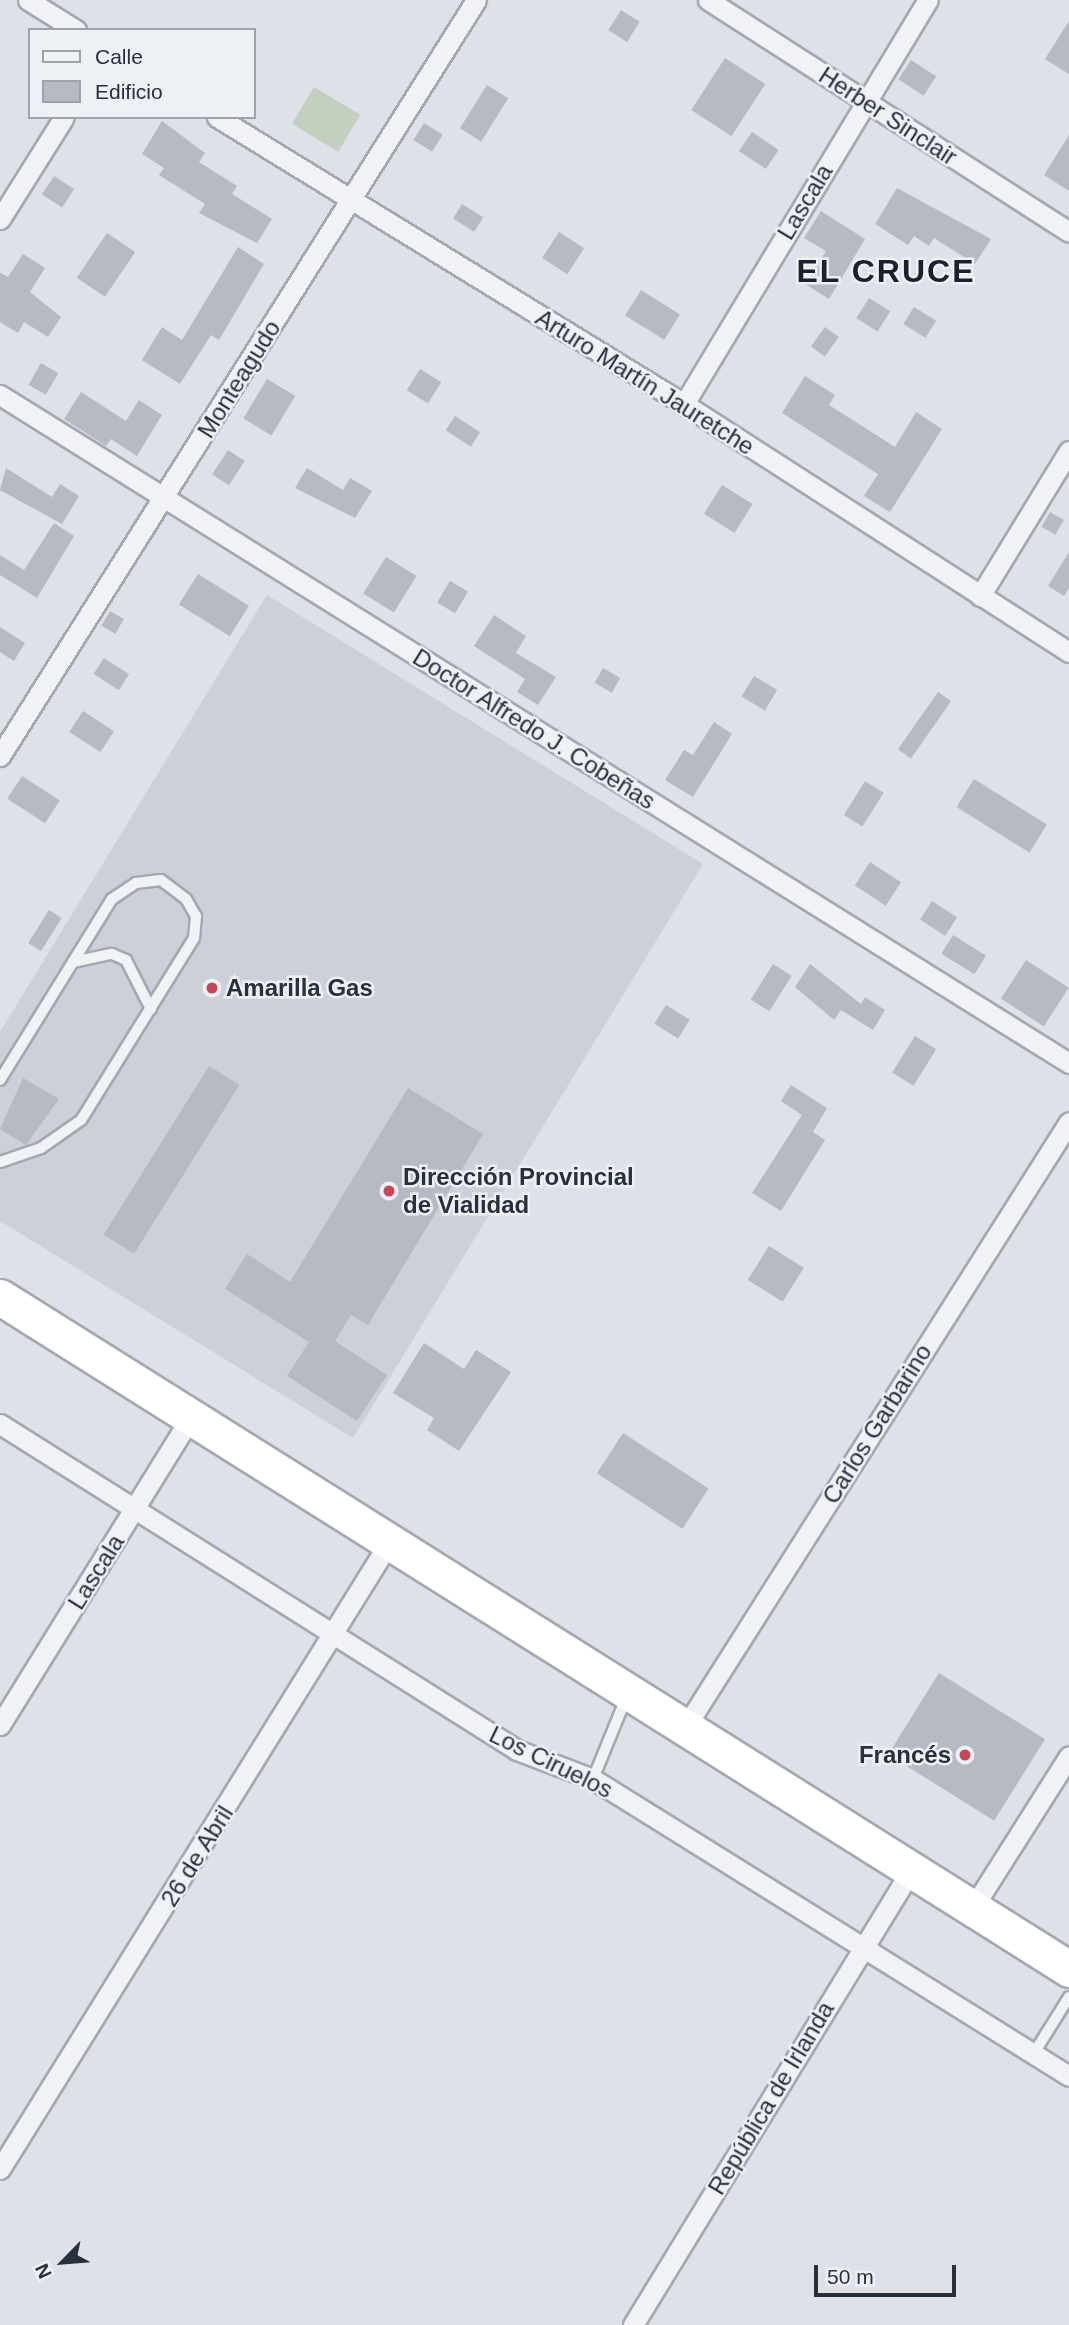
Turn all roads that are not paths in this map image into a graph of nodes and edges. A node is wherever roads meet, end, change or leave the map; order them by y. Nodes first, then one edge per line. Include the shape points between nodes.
1 (28, 0) edge
2 (476, 0) edge
3 (708, 0) edge
4 (928, 0) edge
5 (73, 28) edge
6 (865, 101) junction
7 (63, 119) edge
8 (219, 119) edge
9 (352, 201) junction
10 (0, 219) edge
11 (1069, 232) edge
12 (0, 395) edge
13 (684, 404) junction
14 (1069, 451) edge
15 (164, 498) junction
16 (980, 596) junction
17 (1069, 652) edge
18 (0, 756) edge
19 (73, 962) junction
20 (151, 1009) junction
21 (1069, 1063) edge
22 (0, 1080) edge
23 (1069, 1122) edge
24 (0, 1162) edge
25 (0, 1297) edge
26 (191, 1417) junction
27 (0, 1424) edge
28 (136, 1508) junction
29 (390, 1541) junction
30 (335, 1637) junction
31 (629, 1691) junction
32 (0, 1725) edge
33 (686, 1727) junction
34 (1069, 1756) edge
35 (593, 1779) junction
36 (910, 1872) junction
37 (972, 1909) junction
38 (863, 1949) junction
39 (1069, 1969) edge
40 (1069, 1997) edge
41 (1034, 2053) junction
42 (1069, 2076) edge
43 (0, 2169) edge
44 (633, 2325) edge

1 - 5 street
2 - 9 street, Monteagudo
3 - 6 street, Herber Sinclair
4 - 6 street, Lascala
6 - 11 street, Herber Sinclair
6 - 13 street, Lascala
7 - 10 street
8 - 9 street, Arturo Martín Jauretche
9 - 13 street, Arturo Martín Jauretche
9 - 15 street, Monteagudo
12 - 15 street, Doctor Alfredo J. Cobeñas
13 - 16 street, Arturo Martín Jauretche
14 - 16 street
15 - 18 street, Monteagudo
15 - 21 street, Doctor Alfredo J. Cobeñas
16 - 17 street, Arturo Martín Jauretche
19 - 20 lane via 113,954 126,960
19 - 20 lane via 112,899 135,883 161,880 186,899 195,927
19 - 22 lane
20 - 24 lane via 81,1120 41,1148
23 - 33 street, Carlos Garbarino
25 - 26 highway
26 - 28 street, Lascala
26 - 29 highway
27 - 28 street, Los Ciruelos
28 - 30 street, Los Ciruelos
28 - 32 street, Lascala
29 - 30 street, 26 de Abril
29 - 31 highway
30 - 35 street, Los Ciruelos via 517,1751
30 - 43 street, 26 de Abril
31 - 33 highway
31 - 35 lane
33 - 36 highway
34 - 37 street
35 - 38 street, Los Ciruelos
36 - 37 highway
36 - 38 street, República de Irlanda
37 - 39 highway
38 - 41 street, Los Ciruelos
38 - 44 street, República de Irlanda
40 - 41 lane
41 - 42 street, Los Ciruelos

